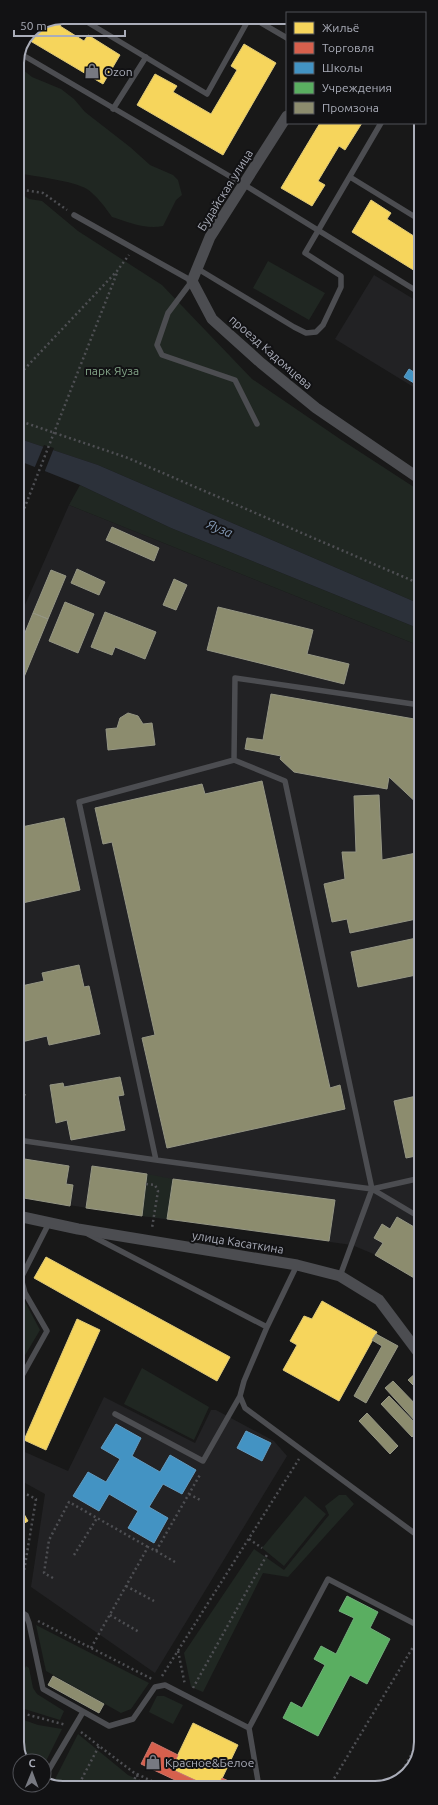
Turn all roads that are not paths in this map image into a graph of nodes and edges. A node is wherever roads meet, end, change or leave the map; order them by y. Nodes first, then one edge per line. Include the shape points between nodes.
1 (90, 24) edge
2 (247, 24) edge
3 (263, 24) edge
4 (286, 37) edge
5 (25, 56) edge
6 (146, 57) junction
7 (113, 109) junction
8 (286, 118) edge
9 (380, 124) edge
10 (350, 177) junction
11 (243, 184) junction
12 (74, 215) road end
13 (414, 216) edge
14 (318, 230) junction
15 (198, 269) junction
16 (192, 281) junction
17 (414, 290) edge
18 (257, 424) dead end
19 (414, 475) edge
20 (414, 704) edge
21 (234, 760) junction
22 (24, 1141) edge
23 (156, 1160) junction
24 (414, 1180) edge
25 (372, 1189) junction
26 (414, 1214) edge
27 (24, 1217) edge
28 (48, 1223) junction
29 (78, 1229) junction
30 (297, 1265) junction
31 (24, 1270) edge
32 (340, 1276) junction
33 (24, 1290) edge
34 (267, 1327) junction
35 (414, 1347) edge
36 (24, 1372) edge
37 (240, 1396) junction
38 (115, 1414) dead end
39 (414, 1533) edge
40 (24, 1614) edge
41 (414, 1624) edge
42 (83, 1712) junction
43 (249, 1728) junction
44 (52, 1764) edge
45 (258, 1781) edge

1 - 6 lane
2 - 6 lane via 207,94
3 - 4 lane
5 - 7 lane
6 - 7 lane
7 - 11 lane
8 - 11 street, Будайская улица
9 - 10 lane
10 - 13 lane
10 - 14 lane
11 - 14 lane
11 - 15 street, Будайская улица via 210,237
12 - 16 lane
14 - 15 lane via 305,253 341,276 341,287 323,325 316,332 306,333 294,327
14 - 17 lane
15 - 16 street, Будайская улица
16 - 18 lane via 168,313 157,345 162,355 235,380
16 - 19 street, проезд Кадомцева via 212,319 261,363 316,408
20 - 21 lane via 235,678
21 - 23 lane via 79,802
21 - 25 lane via 285,781
22 - 23 lane
23 - 25 lane
24 - 25 lane
25 - 26 lane
25 - 32 lane
27 - 28 street, улица Касаткина
28 - 29 street, улица Касаткина
28 - 31 lane
29 - 30 street, улица Касаткина
29 - 34 lane
30 - 32 street, улица Касаткина
30 - 34 lane
32 - 35 street, улица Касаткина via 379,1300
33 - 36 lane via 47,1331
34 - 37 lane
37 - 38 lane via 203,1461
37 - 39 lane via 245,1408
40 - 42 lane via 29,1623 43,1689
41 - 43 lane via 328,1579
42 - 43 lane via 109,1726 133,1719 155,1686 165,1686
42 - 44 lane
43 - 45 lane

